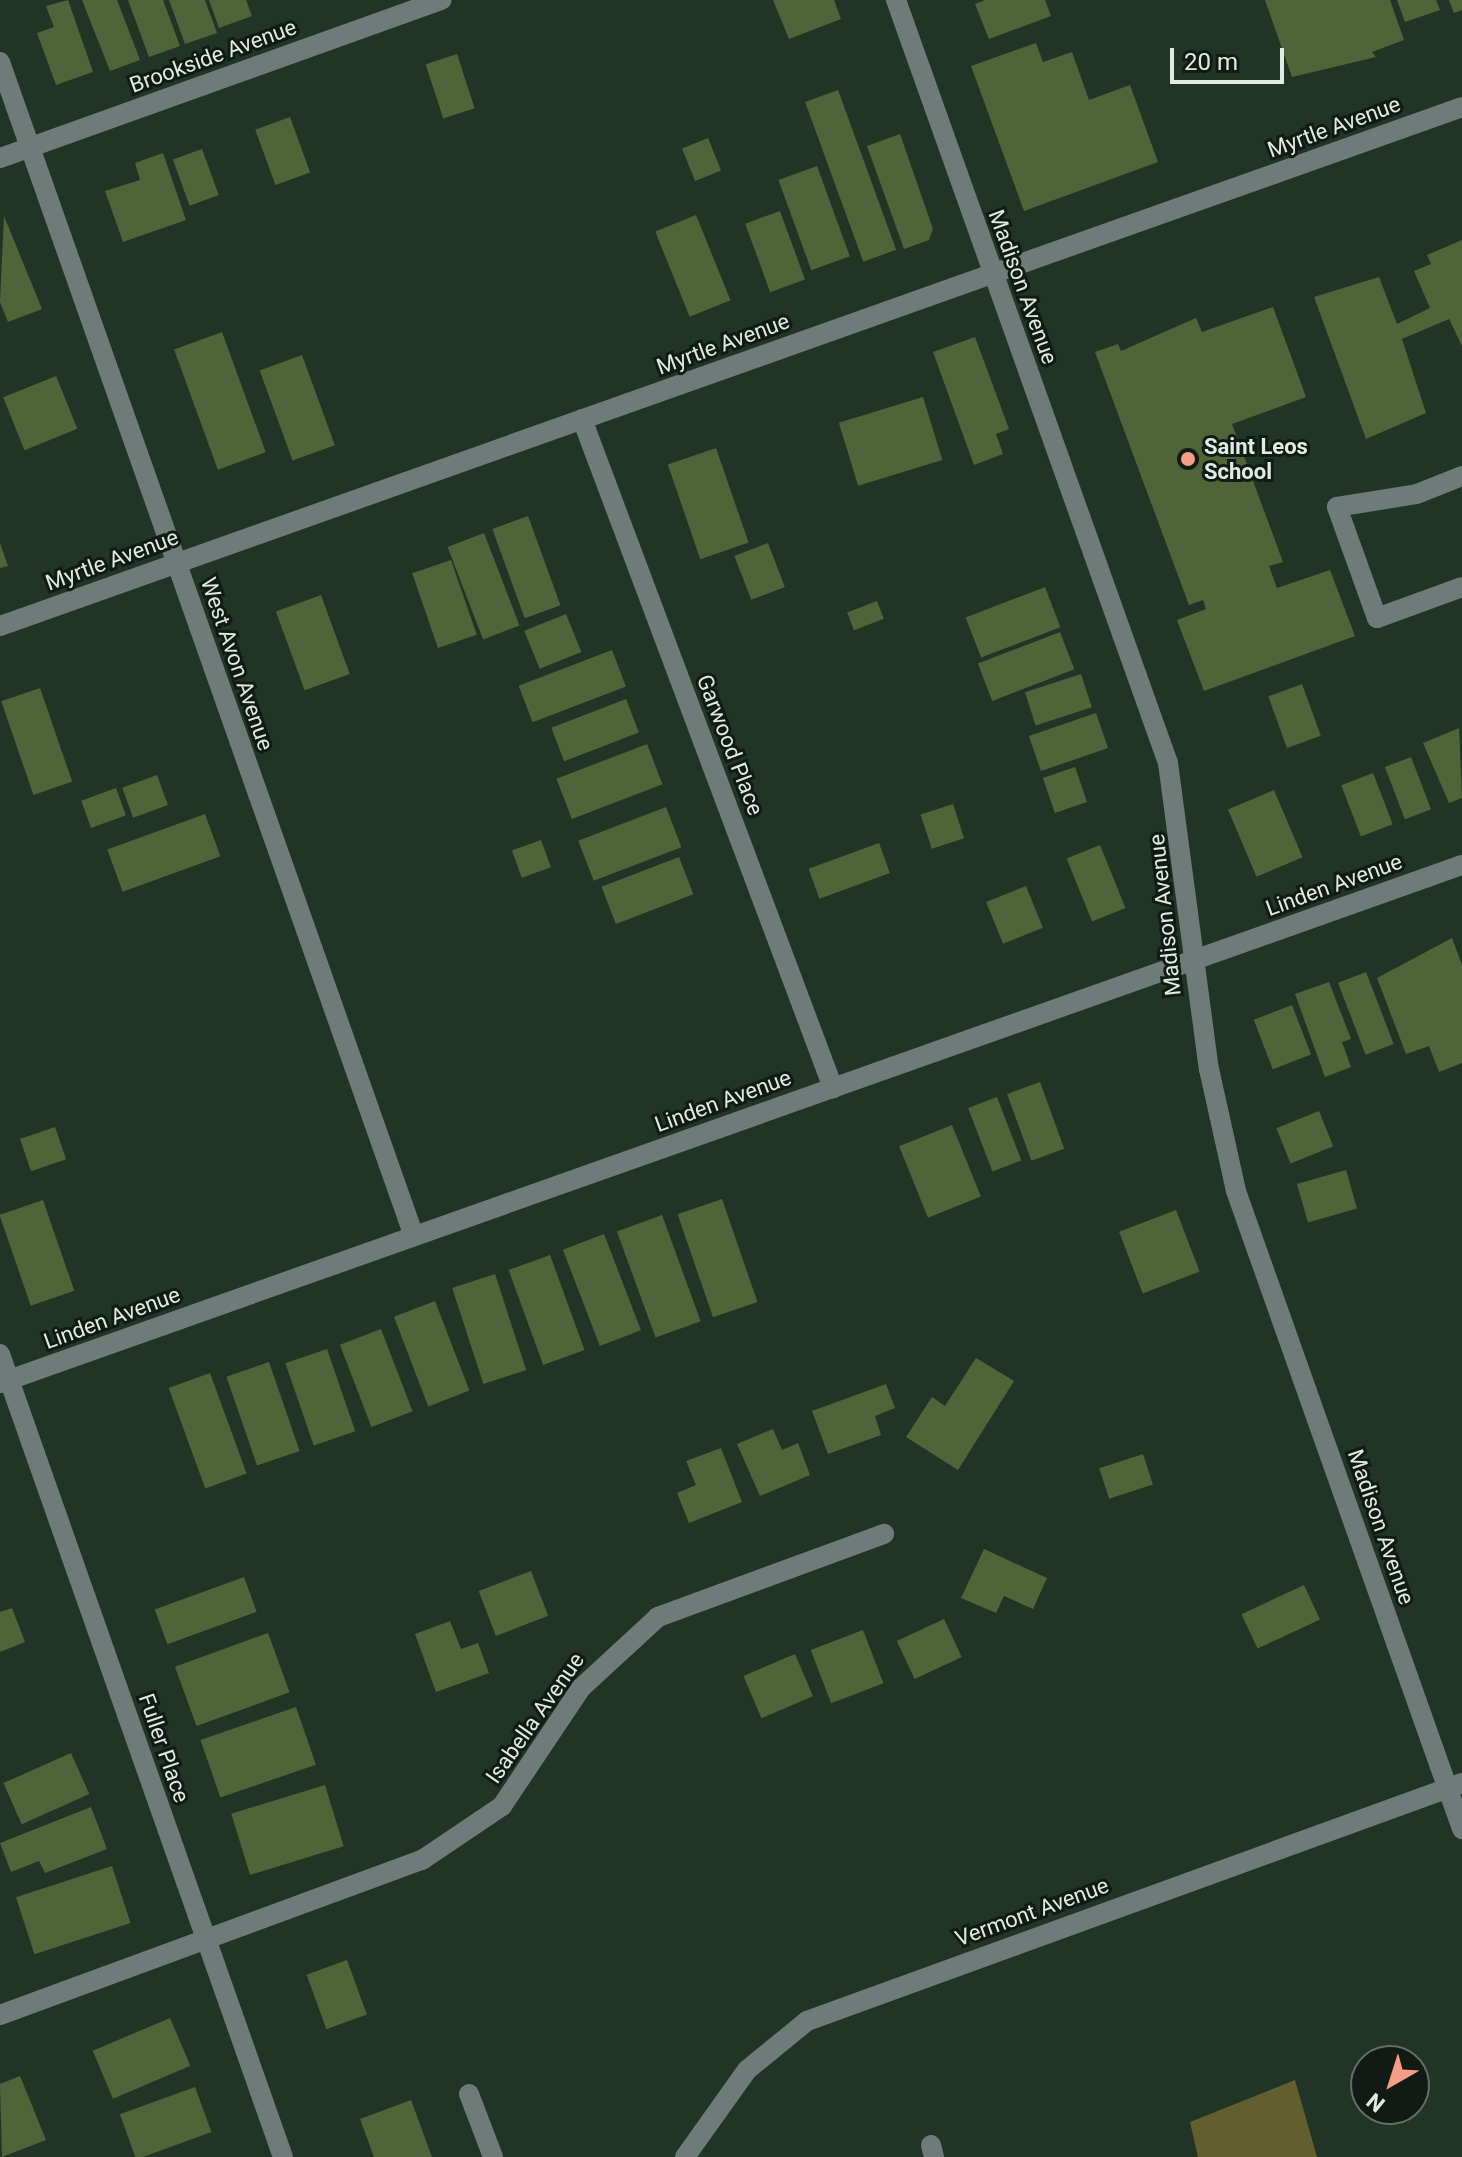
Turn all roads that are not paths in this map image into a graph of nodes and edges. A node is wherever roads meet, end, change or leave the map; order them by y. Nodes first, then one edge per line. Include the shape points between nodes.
1 (442, 0) edge
2 (896, 0) edge
3 (0, 62) edge
4 (1462, 107) edge
5 (30, 147) junction
6 (0, 158) edge
7 (993, 274) junction
8 (582, 419) junction
9 (1462, 476) edge
10 (176, 563) junction
11 (1462, 587) edge
12 (0, 626) edge
13 (1462, 865) edge
14 (1193, 960) junction
15 (833, 1088) junction
16 (414, 1236) junction
17 (0, 1354) edge
18 (4, 1382) edge
19 (884, 1534) dead end
20 (1455, 1786) edge
21 (1462, 1829) edge
22 (207, 1943) junction
23 (0, 2015) edge
24 (469, 2094) dead end
25 (283, 2157) edge
26 (493, 2157) edge
27 (685, 2157) edge

1 - 5 street, Brookside Avenue
2 - 7 street, Madison Avenue
3 - 5 street, West Avon Avenue
4 - 7 street, Myrtle Avenue
5 - 6 street, Brookside Avenue
5 - 10 street, West Avon Avenue
7 - 8 street, Myrtle Avenue
7 - 14 street, Madison Avenue via 1168,763
8 - 10 street, Myrtle Avenue
8 - 15 street, Garwood Place
9 - 11 street via 1417,494 1337,507 1377,618
10 - 12 street, Myrtle Avenue
10 - 16 street, West Avon Avenue
13 - 14 street, Linden Avenue
14 - 15 street, Linden Avenue
14 - 20 street, Madison Avenue via 1236,1191
15 - 16 street, Linden Avenue
16 - 18 street, Linden Avenue
17 - 18 street, Fuller Place
18 - 22 street, Fuller Place
19 - 22 street, Isabella Avenue via 658,1617 604,1661 523,1779 467,1832 378,1880
20 - 21 street, Madison Avenue
20 - 27 street, Vermont Avenue via 807,2021 747,2070
22 - 23 street, Isabella Avenue
22 - 25 street, Fuller Place
24 - 26 street

